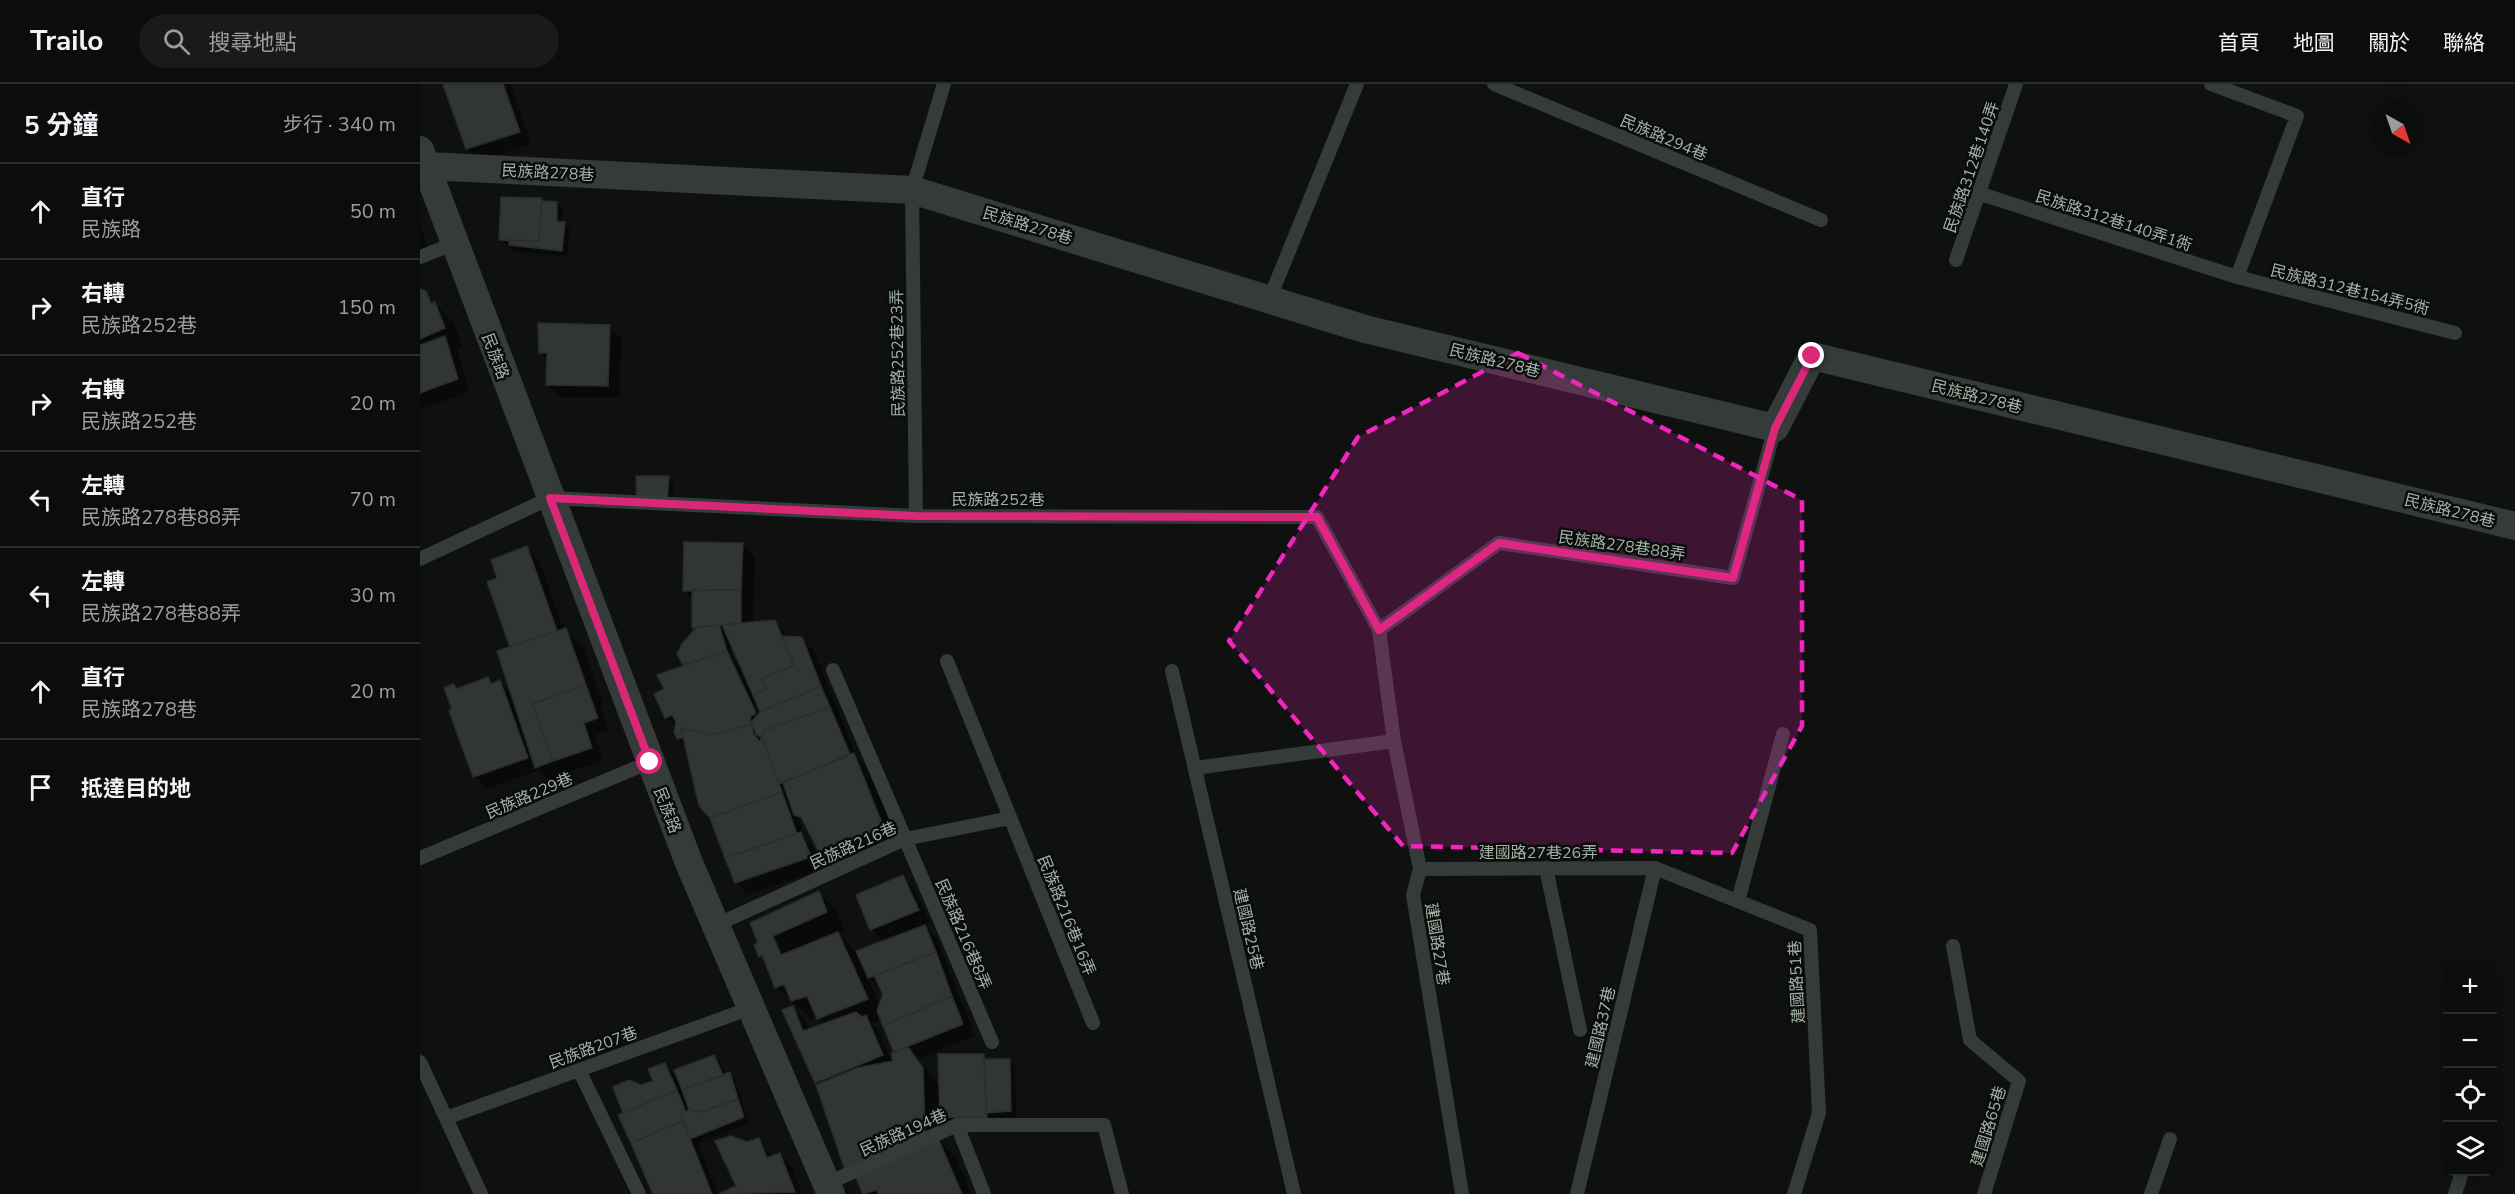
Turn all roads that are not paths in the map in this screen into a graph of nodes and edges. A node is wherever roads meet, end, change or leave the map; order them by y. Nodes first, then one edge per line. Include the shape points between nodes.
1 (944, 84) edge
2 (1357, 84) edge
3 (1494, 84) edge
4 (2016, 84) edge
5 (2211, 84) edge
6 (423, 158) edge
7 (912, 190) junction
8 (1981, 194) junction
9 (1821, 220) dead end
10 (453, 244) junction
11 (420, 257) edge
12 (1956, 260) dead end
13 (2237, 277) junction
14 (1269, 300) junction
15 (2455, 333) dead end
16 (1775, 428) junction
17 (550, 498) junction
18 (916, 516) junction
19 (2515, 526) edge
20 (420, 559) edge
21 (1379, 630) junction
22 (946, 661) dead end
23 (833, 670) dead end
24 (1172, 671) dead end
25 (1783, 734) dead end
26 (1394, 741) junction
27 (650, 762) junction
28 (1195, 768) junction
29 (1010, 818) junction
30 (905, 839) junction
31 (420, 858) edge
32 (1546, 868) junction
33 (1655, 868) junction
34 (1420, 869) junction
35 (1738, 901) junction
36 (716, 925) junction
37 (1953, 946) dead end
38 (752, 1008) junction
39 (1093, 1023) dead end
40 (1580, 1030) dead end
41 (992, 1042) dead end
42 (420, 1062) edge
43 (579, 1070) junction
44 (446, 1118) junction
45 (957, 1125) junction
46 (2170, 1139) dead end
47 (2461, 1176) edge
48 (828, 1189) edge
49 (481, 1194) edge
50 (639, 1194) edge
51 (984, 1194) edge
52 (1122, 1194) edge
53 (1294, 1194) edge
54 (1462, 1194) edge
55 (1577, 1194) edge
56 (1794, 1194) edge
57 (1984, 1194) edge
58 (2151, 1194) edge
59 (2455, 1194) edge

1 - 7 lane, 民族路252巷23弄
2 - 14 lane
3 - 9 lane, 民族路294巷
4 - 8 lane, 民族路312巷140弄
5 - 13 lane via 2297,116
6 - 7 street, 民族路278巷
6 - 10 street, 民族路
7 - 14 street, 民族路278巷
7 - 18 lane, 民族路252巷23弄
8 - 12 lane, 民族路312巷140弄
8 - 13 lane, 民族路312巷140弄1衖
10 - 11 lane
10 - 17 street, 民族路
13 - 15 lane, 民族路312巷154弄5衖
14 - 16 street, 民族路278巷 via 1365,329
16 - 19 street, 民族路278巷 via 1812,356
16 - 21 lane, 民族路278巷88弄 via 1733,578 1499,543
17 - 18 lane, 民族路252巷
17 - 20 lane
17 - 27 street, 民族路
18 - 21 lane, 民族路252巷 via 1317,517
21 - 26 lane, 建國路27巷
22 - 29 lane, 民族路216巷16弄
23 - 30 lane, 民族路216巷8弄
24 - 28 lane, 建國路25巷
25 - 35 lane
26 - 28 lane
26 - 34 lane, 建國路27巷
27 - 31 lane, 民族路229巷
27 - 36 street, 民族路
28 - 53 lane, 建國路25巷
29 - 30 lane, 民族路216巷
29 - 39 lane, 民族路216巷16弄
30 - 36 lane, 民族路216巷
30 - 41 lane, 民族路216巷8弄
32 - 33 lane, 建國路27巷26弄
32 - 34 lane, 建國路27巷26弄
32 - 40 lane
33 - 35 lane, 建國路51巷
33 - 55 lane, 建國路37巷
34 - 54 lane, 建國路27巷 via 1413,895
35 - 56 lane, 建國路51巷 via 1810,930 1819,1113
36 - 38 street, 民族路
37 - 57 lane, 建國路65巷 via 1970,1040 2019,1082
38 - 43 lane, 民族路207巷
38 - 48 street, 民族路
42 - 44 lane
43 - 44 lane, 民族路207巷
43 - 50 lane
44 - 49 lane
45 - 48 lane, 民族路194巷
45 - 51 lane
45 - 52 lane, 民族路194巷 via 1104,1125
46 - 58 lane
47 - 59 lane

